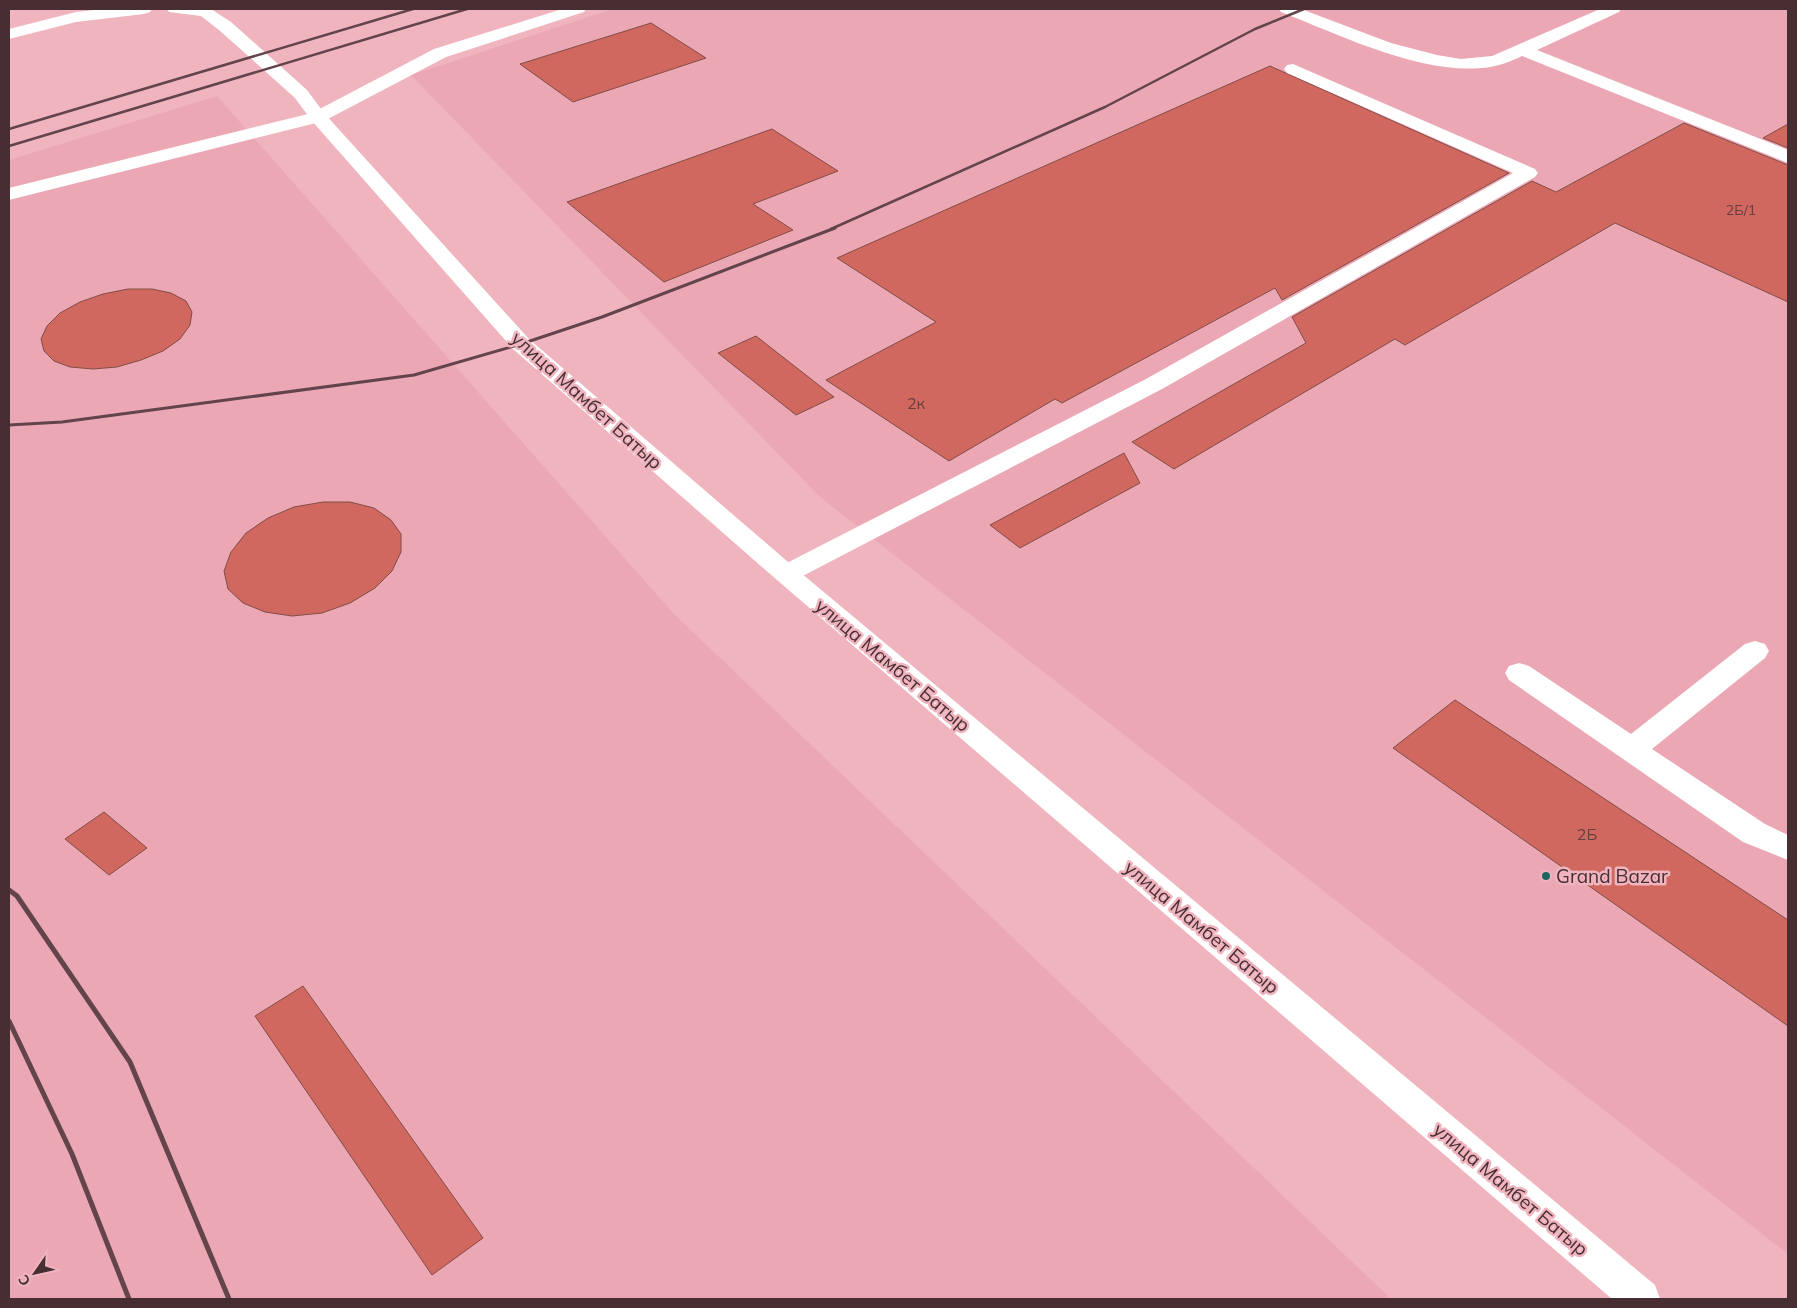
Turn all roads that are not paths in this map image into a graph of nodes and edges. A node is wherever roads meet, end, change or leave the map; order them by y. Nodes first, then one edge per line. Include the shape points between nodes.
1 (144, 9) edge
2 (175, 9) edge
3 (578, 9) edge
4 (1287, 9) edge
5 (1613, 9) edge
6 (1340, 12) dead end
7 (1319, 20) junction
8 (9, 34) edge
9 (1522, 50) junction
10 (1293, 69) dead end
11 (318, 117) junction
12 (1788, 157) edge
13 (9, 194) edge
14 (786, 574) junction
15 (1755, 651) dead end
16 (1519, 673) dead end
17 (1631, 750) junction
18 (1788, 848) edge
19 (1641, 1299) edge

1 - 8 main road via 76,17
2 - 11 main road, улица Мамбет Батыр via 205,12 225,26 301,94
3 - 11 main road via 440,53
4 - 7 main road
5 - 9 main road
6 - 7 main road
7 - 9 main road via 1381,44 1459,64 1484,63
9 - 12 main road
10 - 14 main road via 1528,173 1154,384
11 - 13 main road
11 - 14 main road, улица Мамбет Батыр via 521,344
14 - 19 main road, улица Мамбет Батыр
15 - 17 main road
16 - 17 main road
17 - 18 main road via 1754,833

